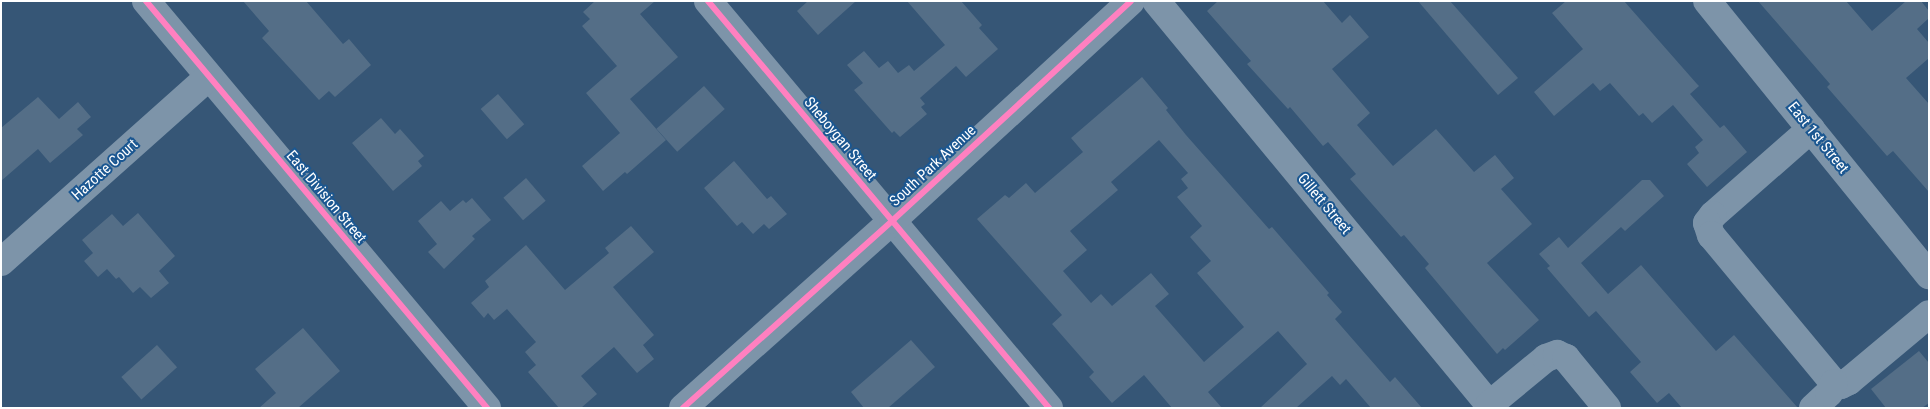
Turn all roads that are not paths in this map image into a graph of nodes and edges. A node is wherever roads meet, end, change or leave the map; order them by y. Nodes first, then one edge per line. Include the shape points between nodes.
1 (146, 1) edge
2 (708, 1) edge
3 (1131, 1) edge
4 (1156, 1) edge
5 (1707, 1) edge
6 (209, 77) junction
7 (1811, 128) junction
8 (893, 220) junction
9 (1, 262) edge
10 (1929, 275) edge
11 (1929, 314) edge
12 (1834, 383) junction
13 (1491, 406) edge
14 (487, 408) edge
15 (683, 408) edge
16 (1049, 408) edge
17 (1607, 408) edge
18 (1813, 408) edge

1 - 6 street, East Division Street
2 - 8 street, Sheboygan Street
3 - 8 street, South Park Avenue
4 - 13 street, Gillett Street
5 - 7 street, East 1st Street
6 - 9 street, Hazotte Court
6 - 14 street, East Division Street
7 - 10 street, East 1st Street
7 - 12 street via 1707,223 1711,235
8 - 15 street, South Park Avenue
8 - 16 street, Sheboygan Street
11 - 12 street via 1849,382
12 - 18 street via 1829,393
13 - 17 street via 1546,358 1557,354 1566,358

